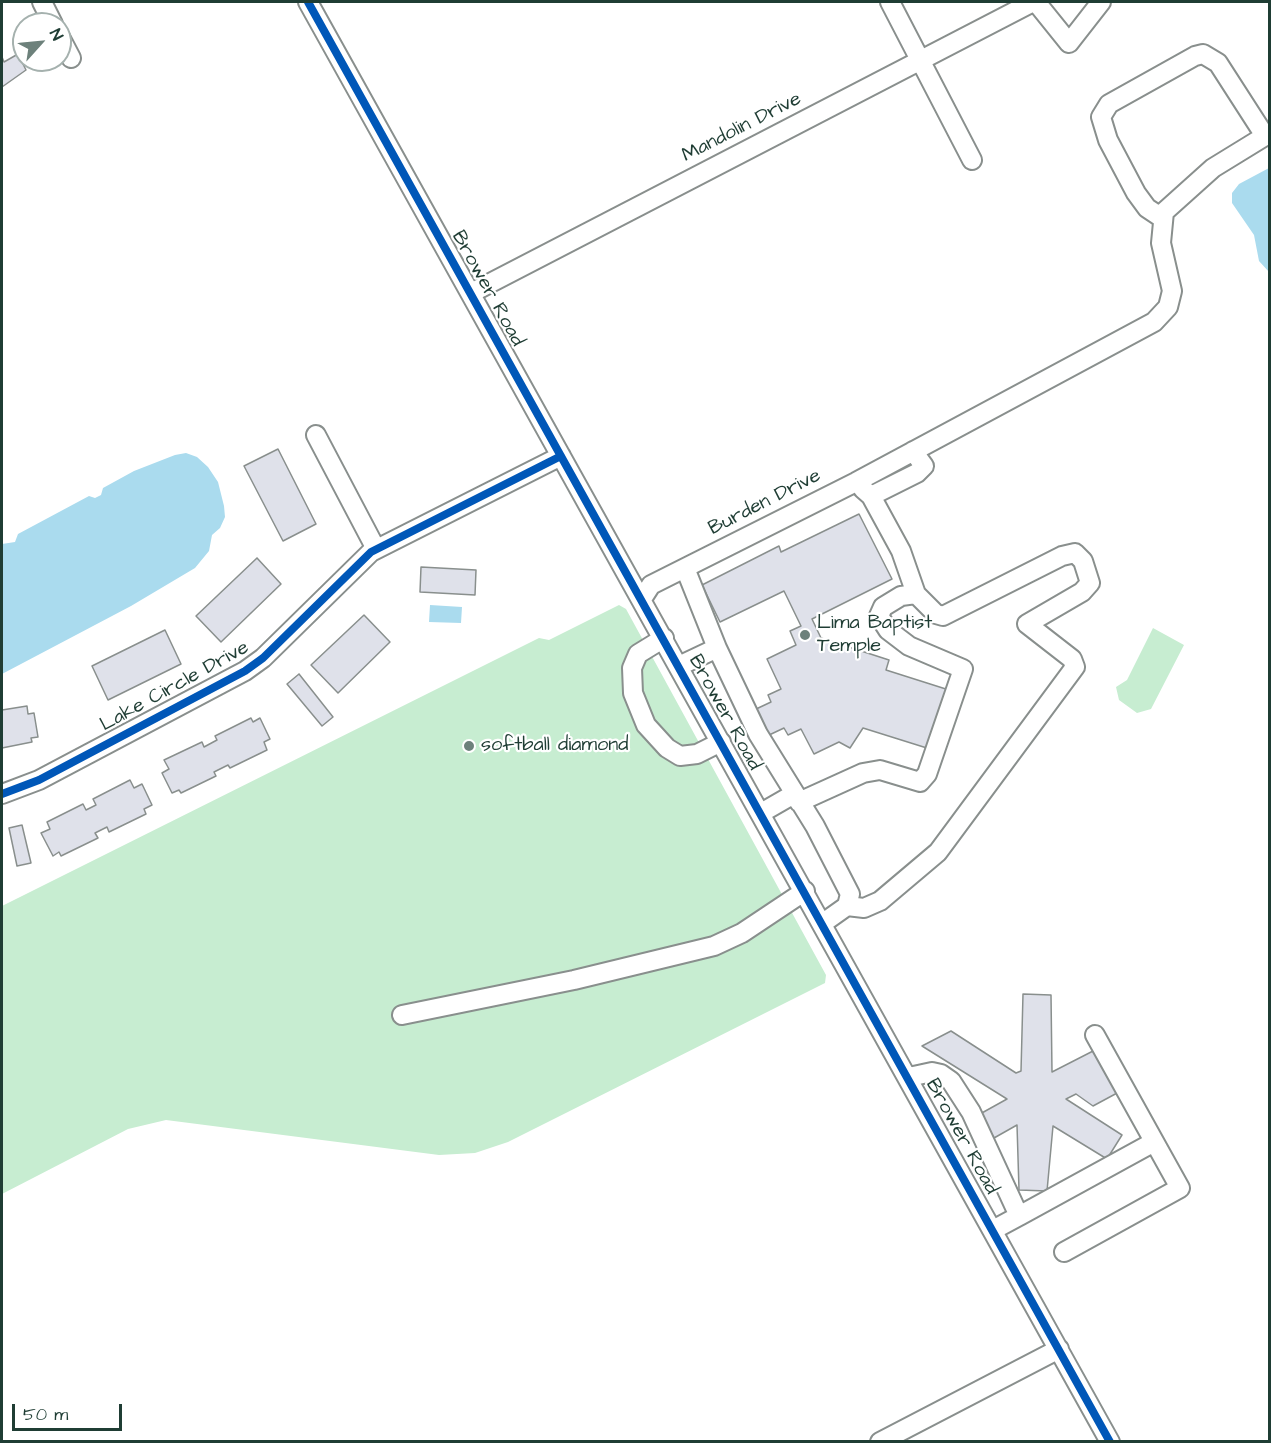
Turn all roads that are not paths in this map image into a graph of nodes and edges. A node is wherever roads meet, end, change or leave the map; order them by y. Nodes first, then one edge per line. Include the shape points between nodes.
1 (308, 2) edge
2 (890, 2) edge
3 (1035, 2) edge
4 (1101, 2) edge
5 (919, 62) junction
6 (1267, 135) edge
7 (972, 159) dead end
8 (1162, 218) junction
9 (471, 293) junction
10 (316, 435) dead end
11 (912, 451) junction
12 (561, 456) junction
13 (856, 482) junction
14 (871, 496) junction
15 (376, 549) junction
16 (685, 568) junction
17 (916, 594) junction
18 (642, 599) junction
19 (664, 638) junction
20 (717, 648) junction
21 (679, 666) junction
22 (722, 742) junction
23 (2, 794) edge
24 (796, 798) junction
25 (761, 813) junction
26 (804, 891) junction
27 (847, 906) junction
28 (823, 923) junction
29 (402, 1016) dead end
30 (1095, 1035) dead end
31 (909, 1077) junction
32 (1154, 1142) junction
33 (1019, 1216) junction
34 (993, 1230) junction
35 (1064, 1252) dead end
36 (1059, 1349) junction
37 (885, 1440) edge
38 (1110, 1442) edge

1 - 9 street, Brower Road
2 - 5 street
3 - 4 street via 1069,43
3 - 5 street, Mandolin Drive
5 - 7 street
5 - 9 street, Mandolin Drive
6 - 8 street via 1193,184
6 - 8 street via 1218,63 1203,54 1109,104 1101,117 1108,140 1136,193 1147,208
8 - 11 street, Burden Drive via 1161,243 1172,291 1168,307 1154,322
9 - 12 street, Brower Road
10 - 15 street
11 - 13 street, Burden Drive
11 - 14 street via 924,466
12 - 15 street, Lake Circle Drive
12 - 18 street, Brower Road
13 - 14 street
13 - 16 street, Burden Drive
14 - 17 street via 901,551
15 - 23 street, Lake Circle Drive via 263,658 245,670 39,780
16 - 18 street, Burden Drive via 651,585
16 - 20 street
17 - 24 street via 900,596 883,607 879,616 888,630 909,646 963,669 927,774 920,782 880,770 863,773
17 - 27 street via 943,616 1062,556 1075,554 1083,561 1090,583 1082,592 1027,624 1072,659 1075,667 938,852 880,901 864,908
18 - 19 street, Brower Road
19 - 21 street, Brower Road
19 - 22 street via 638,654 632,668 633,693 646,724 667,748 680,756 697,754
20 - 21 street
20 - 24 street via 758,734
21 - 22 street, Brower Road
22 - 25 street, Brower Road
24 - 25 street
24 - 27 street via 850,894
25 - 26 street, Brower Road
26 - 28 street, Brower Road
26 - 29 street via 742,933 714,946
27 - 28 street
28 - 31 street, Brower Road
30 - 32 street
31 - 33 street via 932,1072 951,1081 988,1145
31 - 34 street, Brower Road
32 - 33 street
32 - 35 street via 1180,1188
33 - 34 street
34 - 36 street, Brower Road
36 - 37 street
36 - 38 street, Brower Road

